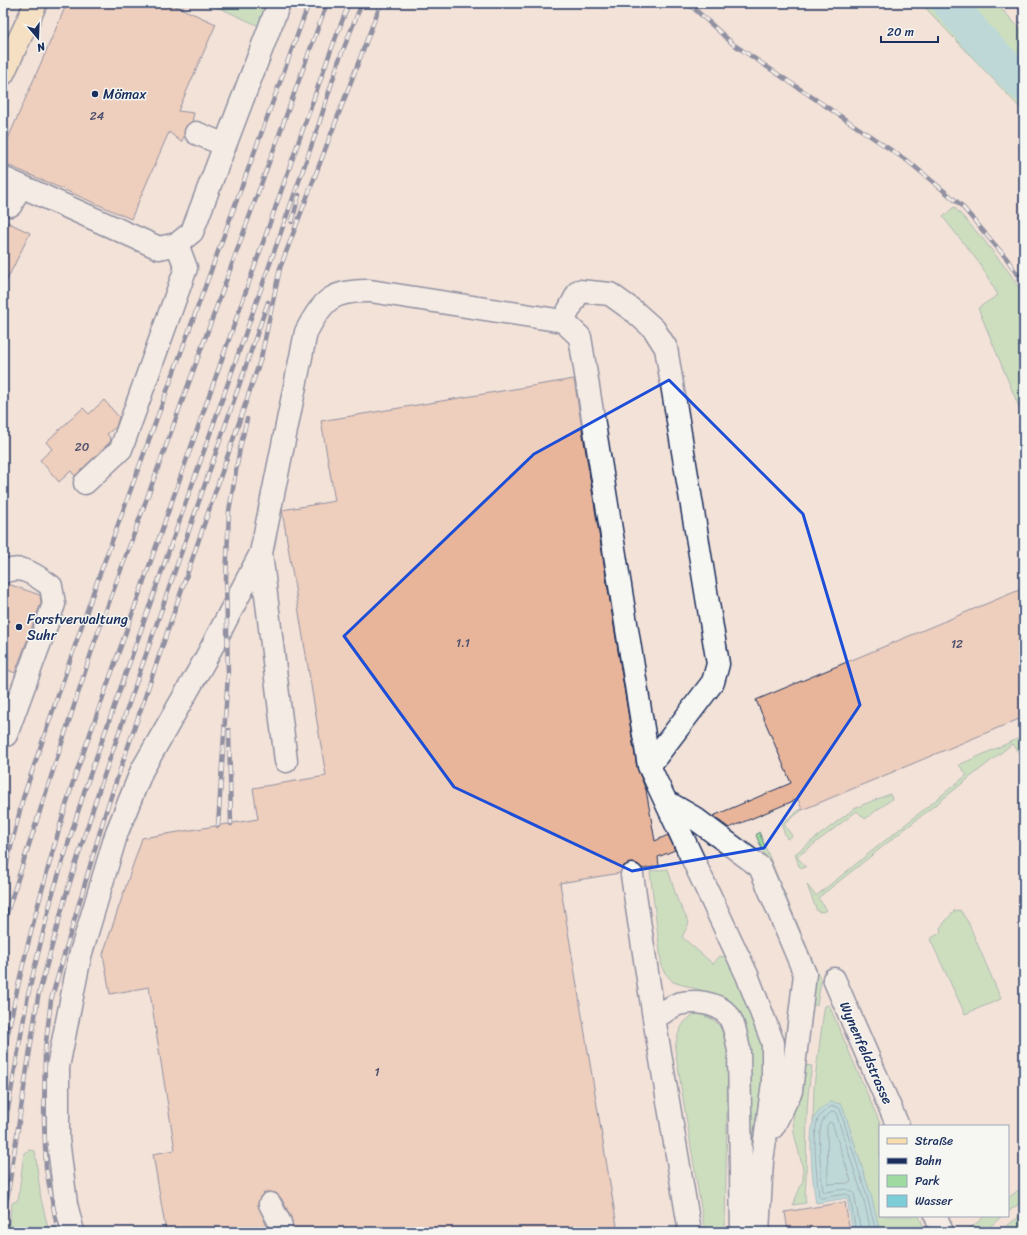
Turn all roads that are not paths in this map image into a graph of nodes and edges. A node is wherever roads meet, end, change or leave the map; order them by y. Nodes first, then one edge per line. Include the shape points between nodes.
1 (36, 3) edge
2 (279, 3) edge
3 (3, 74) edge
4 (196, 133) dead end
5 (225, 145) junction
6 (12, 182) edge
7 (11, 205) dead end
8 (177, 244) junction
9 (563, 321) junction
10 (85, 482) dead end
11 (261, 553) junction
12 (3, 572) edge
13 (3, 734) edge
14 (286, 761) dead end
15 (649, 766) junction
16 (667, 802) junction
17 (632, 875) dead end
18 (834, 979) dead end
19 (654, 1018) junction
20 (898, 1125) edge
21 (765, 1142) junction
22 (751, 1194) junction
23 (270, 1204) dead end
24 (936, 1217) edge
25 (73, 1232) edge
26 (282, 1232) edge
27 (690, 1232) edge
28 (742, 1232) edge
29 (758, 1232) edge
30 (942, 1232) edge

1 - 3 main road
2 - 5 lane
4 - 5 lane
5 - 8 lane via 192,232
6 - 7 lane
6 - 8 lane via 159,248
8 - 10 lane via 186,268 121,449
9 - 11 lane via 370,290 349,290 327,300 306,332
9 - 15 lane via 580,337
9 - 15 lane via 579,291 610,294 654,328 666,348 718,664 713,682
11 - 14 lane
11 - 25 lane via 205,660 142,770 117,832 82,949 58,1067 58,1139 66,1204
12 - 13 lane via 13,568 30,571 51,586 54,604 6,735
15 - 16 lane
16 - 21 lane via 747,974 773,1043 773,1083
16 - 21 lane via 693,817 760,867 805,974 791,1092
17 - 19 lane
18 - 20 lane, Wynenfeldstrasse
19 - 22 lane via 678,1005 694,1002 710,1004 728,1015 736,1033 739,1051
19 - 27 lane
21 - 22 lane
22 - 28 lane
22 - 29 lane
23 - 26 lane
24 - 30 lane

